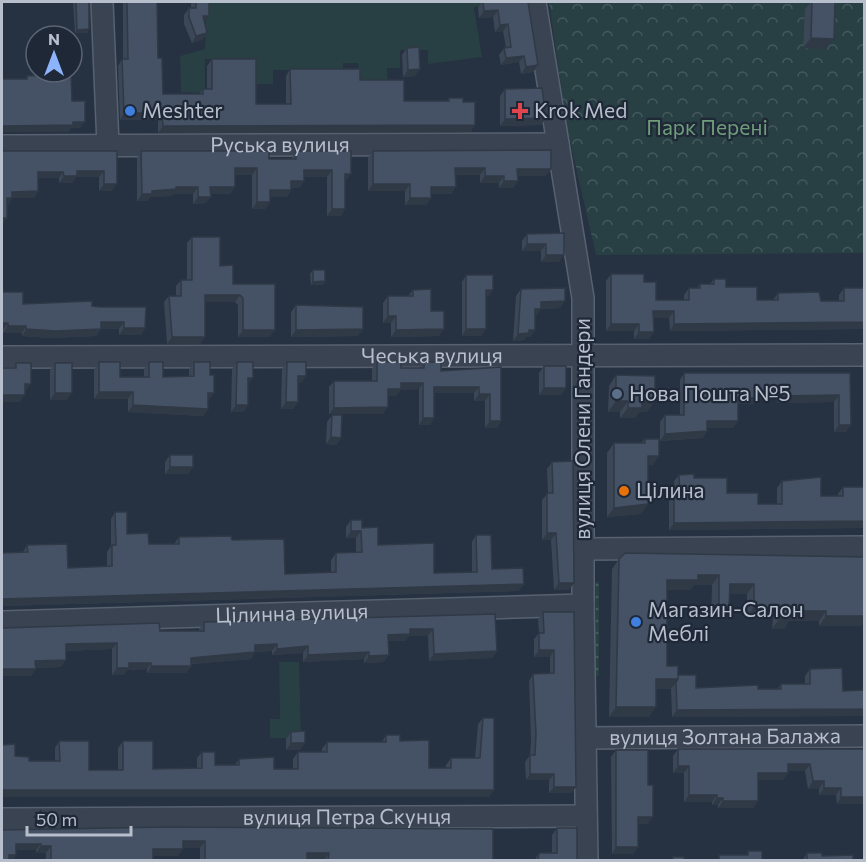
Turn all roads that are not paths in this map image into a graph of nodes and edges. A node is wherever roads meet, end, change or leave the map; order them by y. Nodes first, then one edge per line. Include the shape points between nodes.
1 (102, 2) edge
2 (535, 2) edge
3 (558, 144) junction
4 (108, 145) junction
5 (2, 146) edge
6 (864, 356) edge
7 (2, 357) edge
8 (584, 357) junction
9 (864, 547) edge
10 (582, 549) junction
11 (583, 604) junction
12 (2, 622) edge
13 (864, 736) edge
14 (585, 738) junction
15 (586, 816) junction
16 (2, 819) edge
17 (587, 861) edge

1 - 4 street
2 - 3 street, вулиця Олени Гандери
3 - 4 street, Руська вулиця
3 - 8 street, вулиця Олени Гандери via 582,286
4 - 5 street, Руська вулиця
6 - 8 street, Чеська вулиця
7 - 8 street, Чеська вулиця
8 - 10 street, вулиця Олени Гандери
9 - 10 street
10 - 11 street, вулиця Олени Гандери
11 - 12 street, Цілинна вулиця
11 - 14 street, вулиця Олени Гандери
13 - 14 street, вулиця Золтана Балажа
14 - 15 street, вулиця Олени Гандери
15 - 16 street, вулиця Петра Скунця
15 - 17 street, вулиця Олени Гандери

